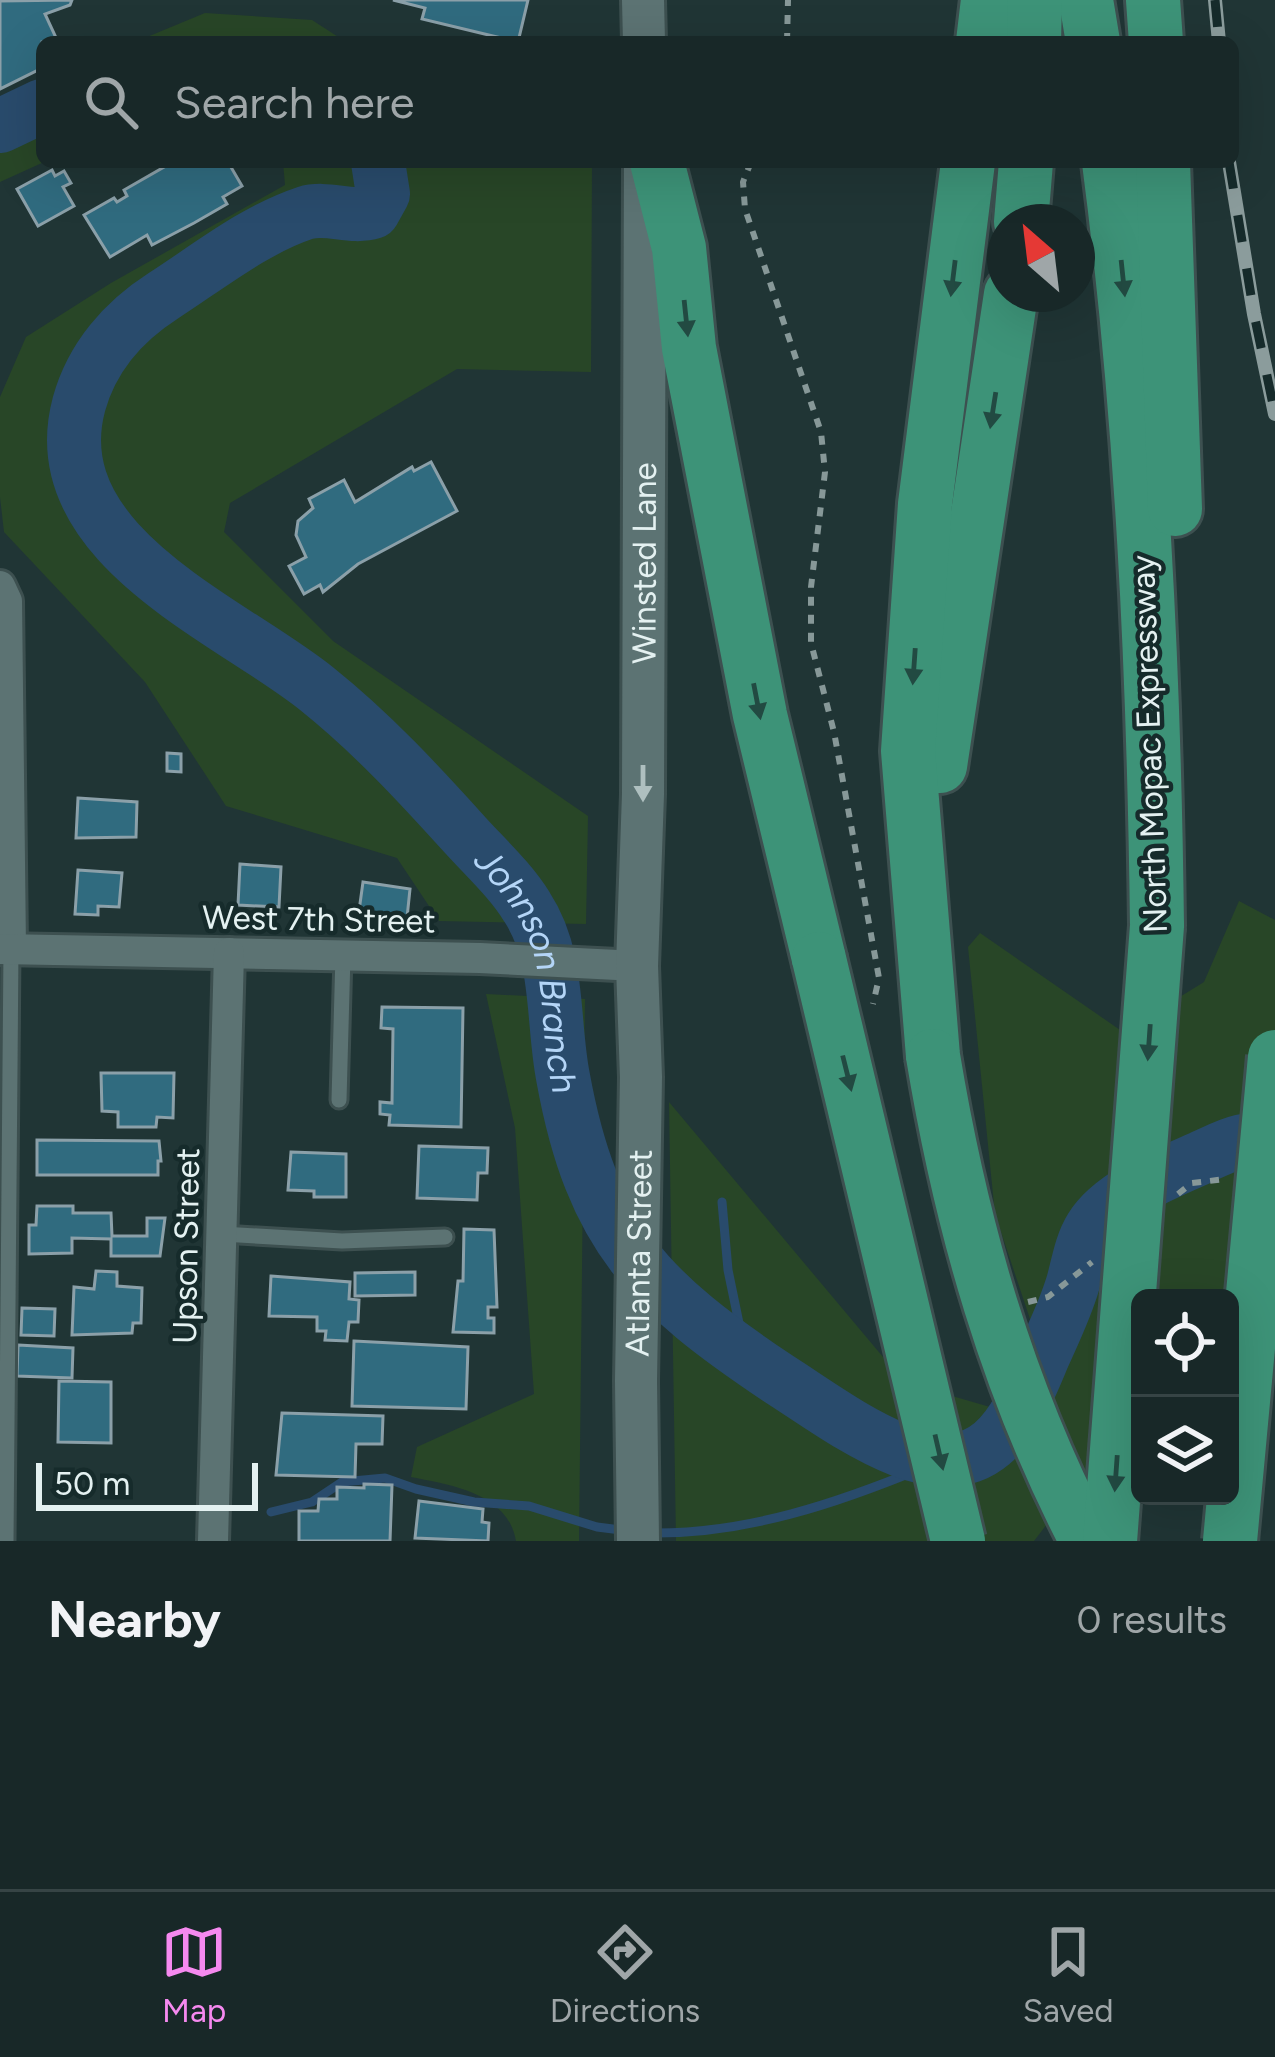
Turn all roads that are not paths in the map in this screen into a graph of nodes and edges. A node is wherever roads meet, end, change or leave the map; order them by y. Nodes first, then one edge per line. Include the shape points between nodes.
1 (644, 0) edge
2 (988, 0) edge
3 (1035, 0) edge
4 (1086, 0) edge
5 (1153, 0) edge
6 (644, 36) edge
7 (983, 36) edge
8 (1034, 36) edge
9 (1092, 36) edge
10 (1156, 36) edge
11 (645, 168) edge
12 (659, 168) edge
13 (967, 168) edge
14 (1026, 168) edge
15 (1110, 168) edge
16 (1163, 168) edge
17 (1022, 204) edge
18 (1008, 312) edge
19 (0, 586) edge
20 (1155, 702) junction
21 (923, 900) junction
22 (6, 949) edge
23 (229, 953) junction
24 (343, 955) junction
25 (637, 966) junction
26 (1275, 1057) edge
27 (339, 1100) dead end
28 (222, 1234) junction
29 (445, 1237) dead end
30 (6, 1541) edge
31 (213, 1541) edge
32 (638, 1541) edge
33 (958, 1541) edge
34 (1087, 1541) edge
35 (1110, 1541) edge
36 (1229, 1541) edge

1 - 6 main road
2 - 7 highway
3 - 8 highway
4 - 9 highway
5 - 10 highway
11 -> 25 main road, Winsted Lane
12 -> 33 highway, bridge via 782,817
13 -> 21 highway via 925,504 908,751
14 - 17 highway
15 -> 20 highway, North Mopac Expressway
16 - 20 highway via 1176,548
18 -> 21 highway
19 - 22 street via 7,602
20 -> 35 highway, North Mopac Expressway, bridge via 1157,926
21 - 34 highway, bridge via 934,1056 970,1244 1017,1388
22 - 23 street, West 7th Street
22 - 30 lane
23 - 24 street, West 7th Street
23 - 28 street, Upson Street
24 - 25 street, West 7th Street
24 - 27 lane
25 - 32 main road, Atlanta Street
26 - 36 highway, bridge
28 - 29 lane
28 - 31 street, Upson Street

